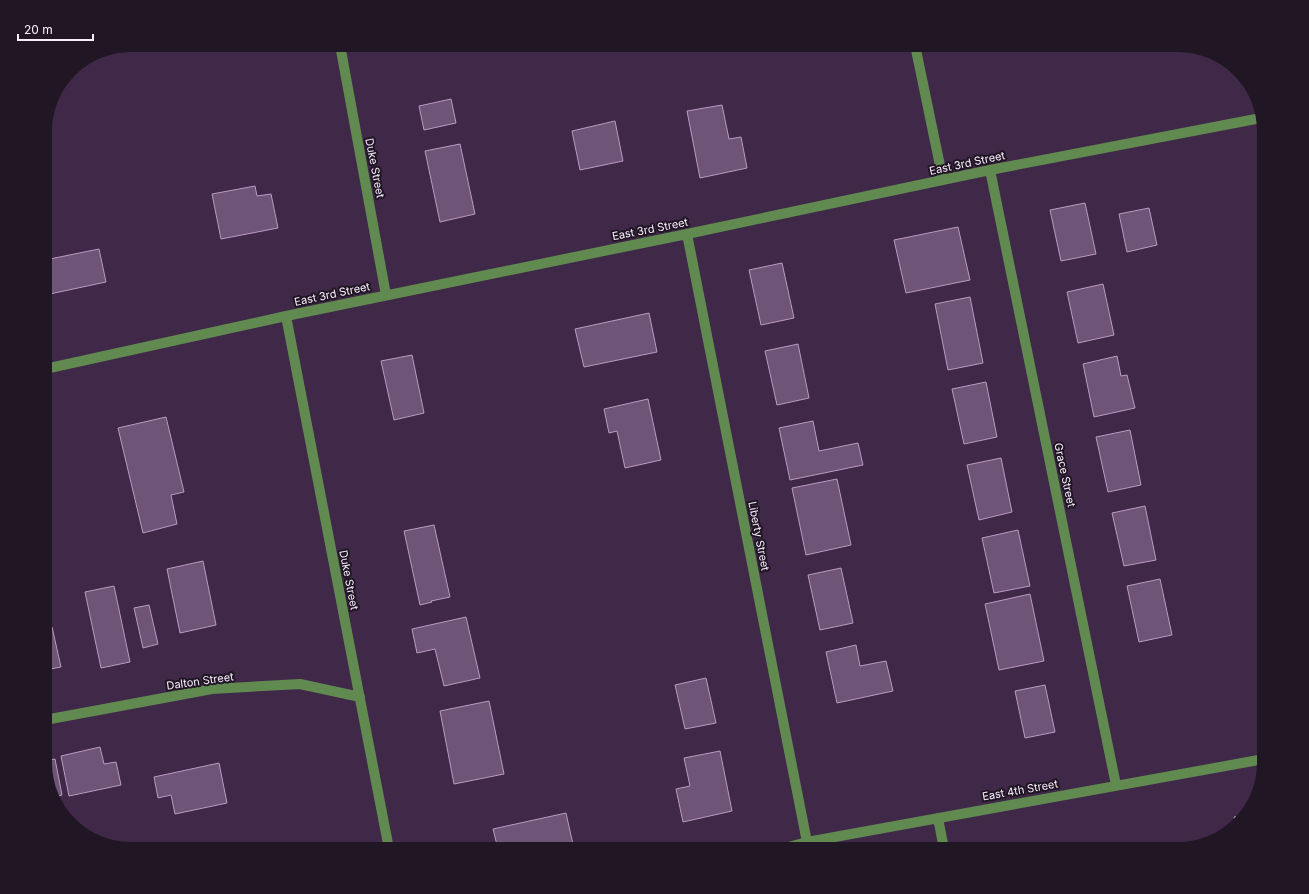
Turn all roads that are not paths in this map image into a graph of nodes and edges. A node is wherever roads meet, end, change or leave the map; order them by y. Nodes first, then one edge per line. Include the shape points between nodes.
1 (341, 52) edge
2 (916, 52) edge
3 (1256, 119) edge
4 (990, 170) junction
5 (943, 180) junction
6 (687, 234) junction
7 (386, 295) junction
8 (286, 316) junction
9 (52, 367) edge
10 (360, 697) junction
11 (52, 719) edge
12 (1257, 759) edge
13 (1116, 785) junction
14 (938, 818) junction
15 (388, 842) edge
16 (807, 842) joint
17 (943, 842) edge

1 - 7 street, Duke Street
2 - 5 street
3 - 4 street, East 3rd Street
4 - 5 street, East 3rd Street
4 - 13 street, Grace Street
5 - 6 street, East 3rd Street
6 - 7 street, East 3rd Street
6 - 16 street, Liberty Street
7 - 8 street, East 3rd Street
8 - 9 street, East 3rd Street
8 - 10 street, Duke Street
10 - 11 street, Dalton Street via 300,684 212,689
10 - 15 street, Duke Street
12 - 13 street, East 4th Street
13 - 14 street, East 4th Street
14 - 16 street, East 4th Street
14 - 17 street

